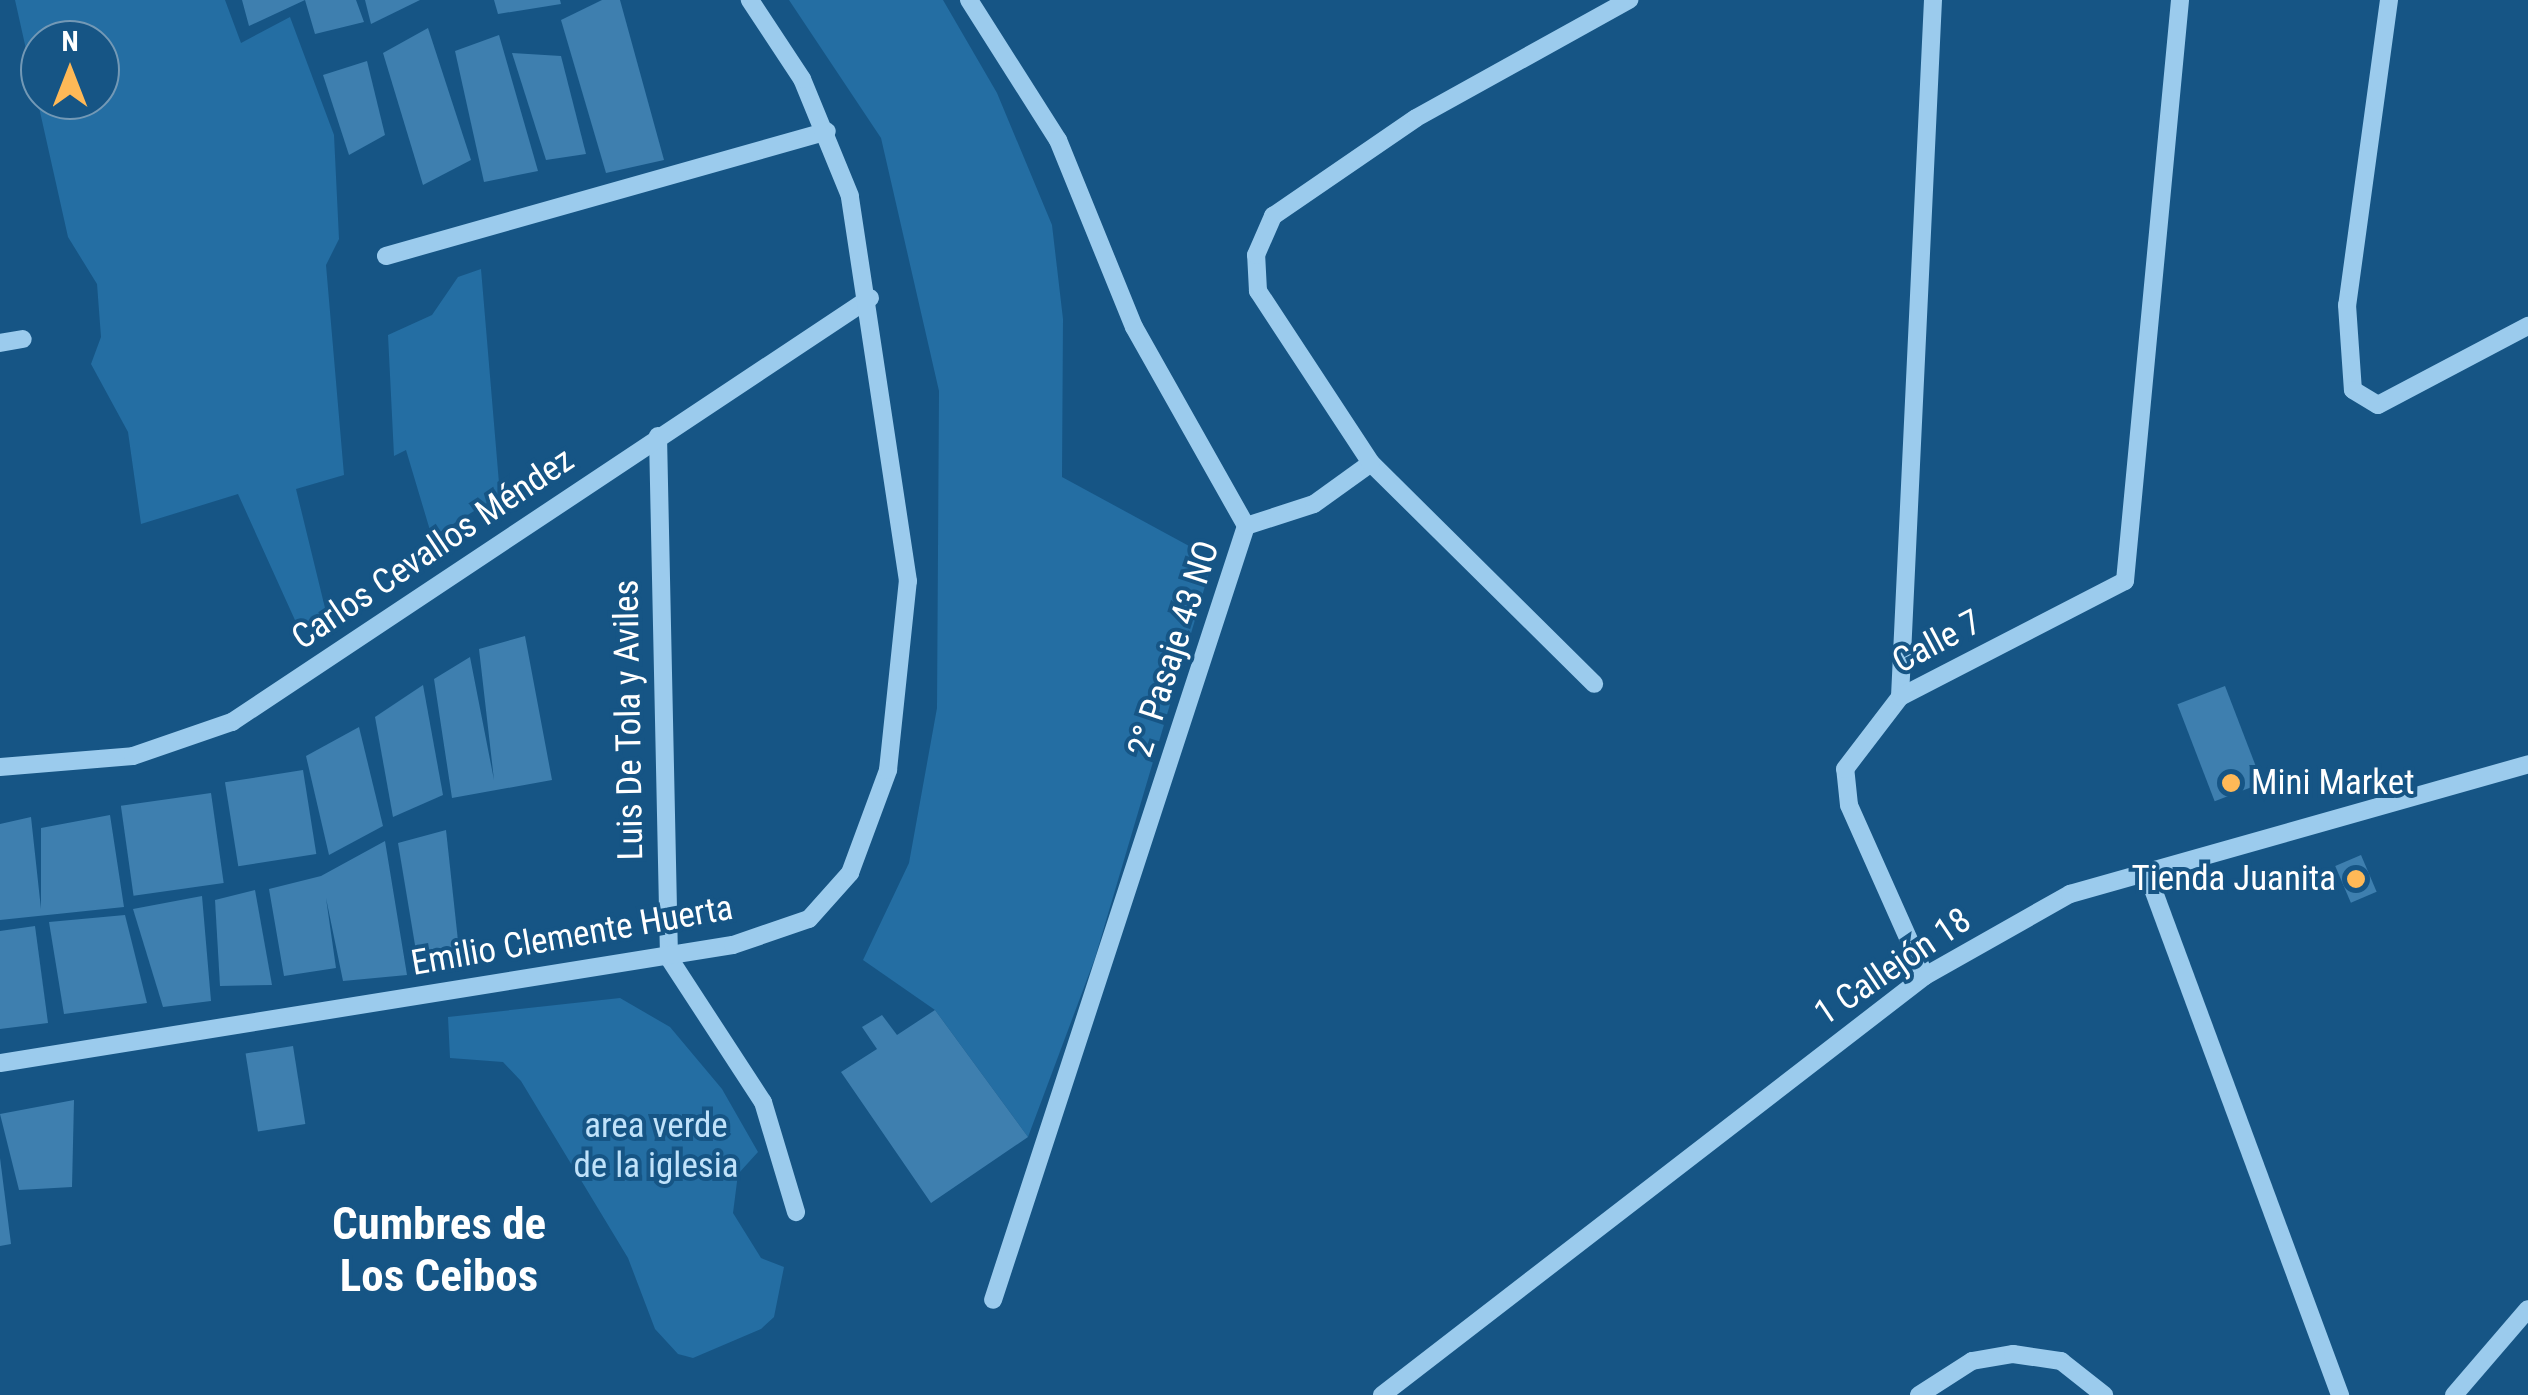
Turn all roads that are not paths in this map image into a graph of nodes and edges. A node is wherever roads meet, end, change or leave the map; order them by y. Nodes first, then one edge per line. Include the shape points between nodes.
1 (750, 0) edge
2 (969, 0) edge
3 (1629, 0) edge
4 (1933, 0) edge
5 (2180, 0) edge
6 (2389, 0) edge
7 (828, 132) junction
8 (386, 256) dead end
9 (870, 298) junction
10 (2528, 326) edge
11 (23, 339) dead end
12 (0, 342) edge
13 (658, 436) junction
14 (1371, 463) junction
15 (1246, 526) junction
16 (1594, 684) dead end
17 (1900, 696) junction
18 (2528, 764) edge
19 (0, 767) edge
20 (2147, 873) junction
21 (669, 958) junction
22 (1925, 976) junction
23 (0, 1063) edge
24 (796, 1212) dead end
25 (993, 1300) dead end
26 (2528, 1308) edge
27 (1382, 1395) edge
28 (1920, 1395) edge
29 (2104, 1395) edge
30 (2340, 1395) edge
31 (2454, 1395) edge

1 - 7 street
2 - 15 street, 2° Pasaje 43 NO via 1058,140 1134,327
3 - 14 street via 1416,118 1273,216 1256,255 1258,291
4 - 17 street
5 - 17 street, Calle 7 via 2125,580
6 - 10 street via 2347,305 2353,390 2378,405
7 - 8 street
7 - 9 street
9 - 13 street, Carlos Cevallos Méndez
9 - 21 street, Emilio Clemente Huerta via 908,581 888,770 850,873 809,919
11 - 12 street
13 - 19 street, Carlos Cevallos Méndez via 232,722 132,756
13 - 21 street, Luis De Tola y Aviles
14 - 15 street via 1314,504
14 - 16 street
15 - 25 street, 2° Pasaje 43 NO
17 - 22 street, Calle 7 via 1851,754 1844,784
18 - 20 street, 1 Callejón 18
20 - 22 street, 1 Callejón 18 via 2070,894
20 - 30 street
21 - 23 street, Emilio Clemente Huerta
21 - 24 street via 762,1102
22 - 27 street, 1 Callejón 18
26 - 31 street
28 - 29 street via 1972,1360 2013,1354 2060,1361

